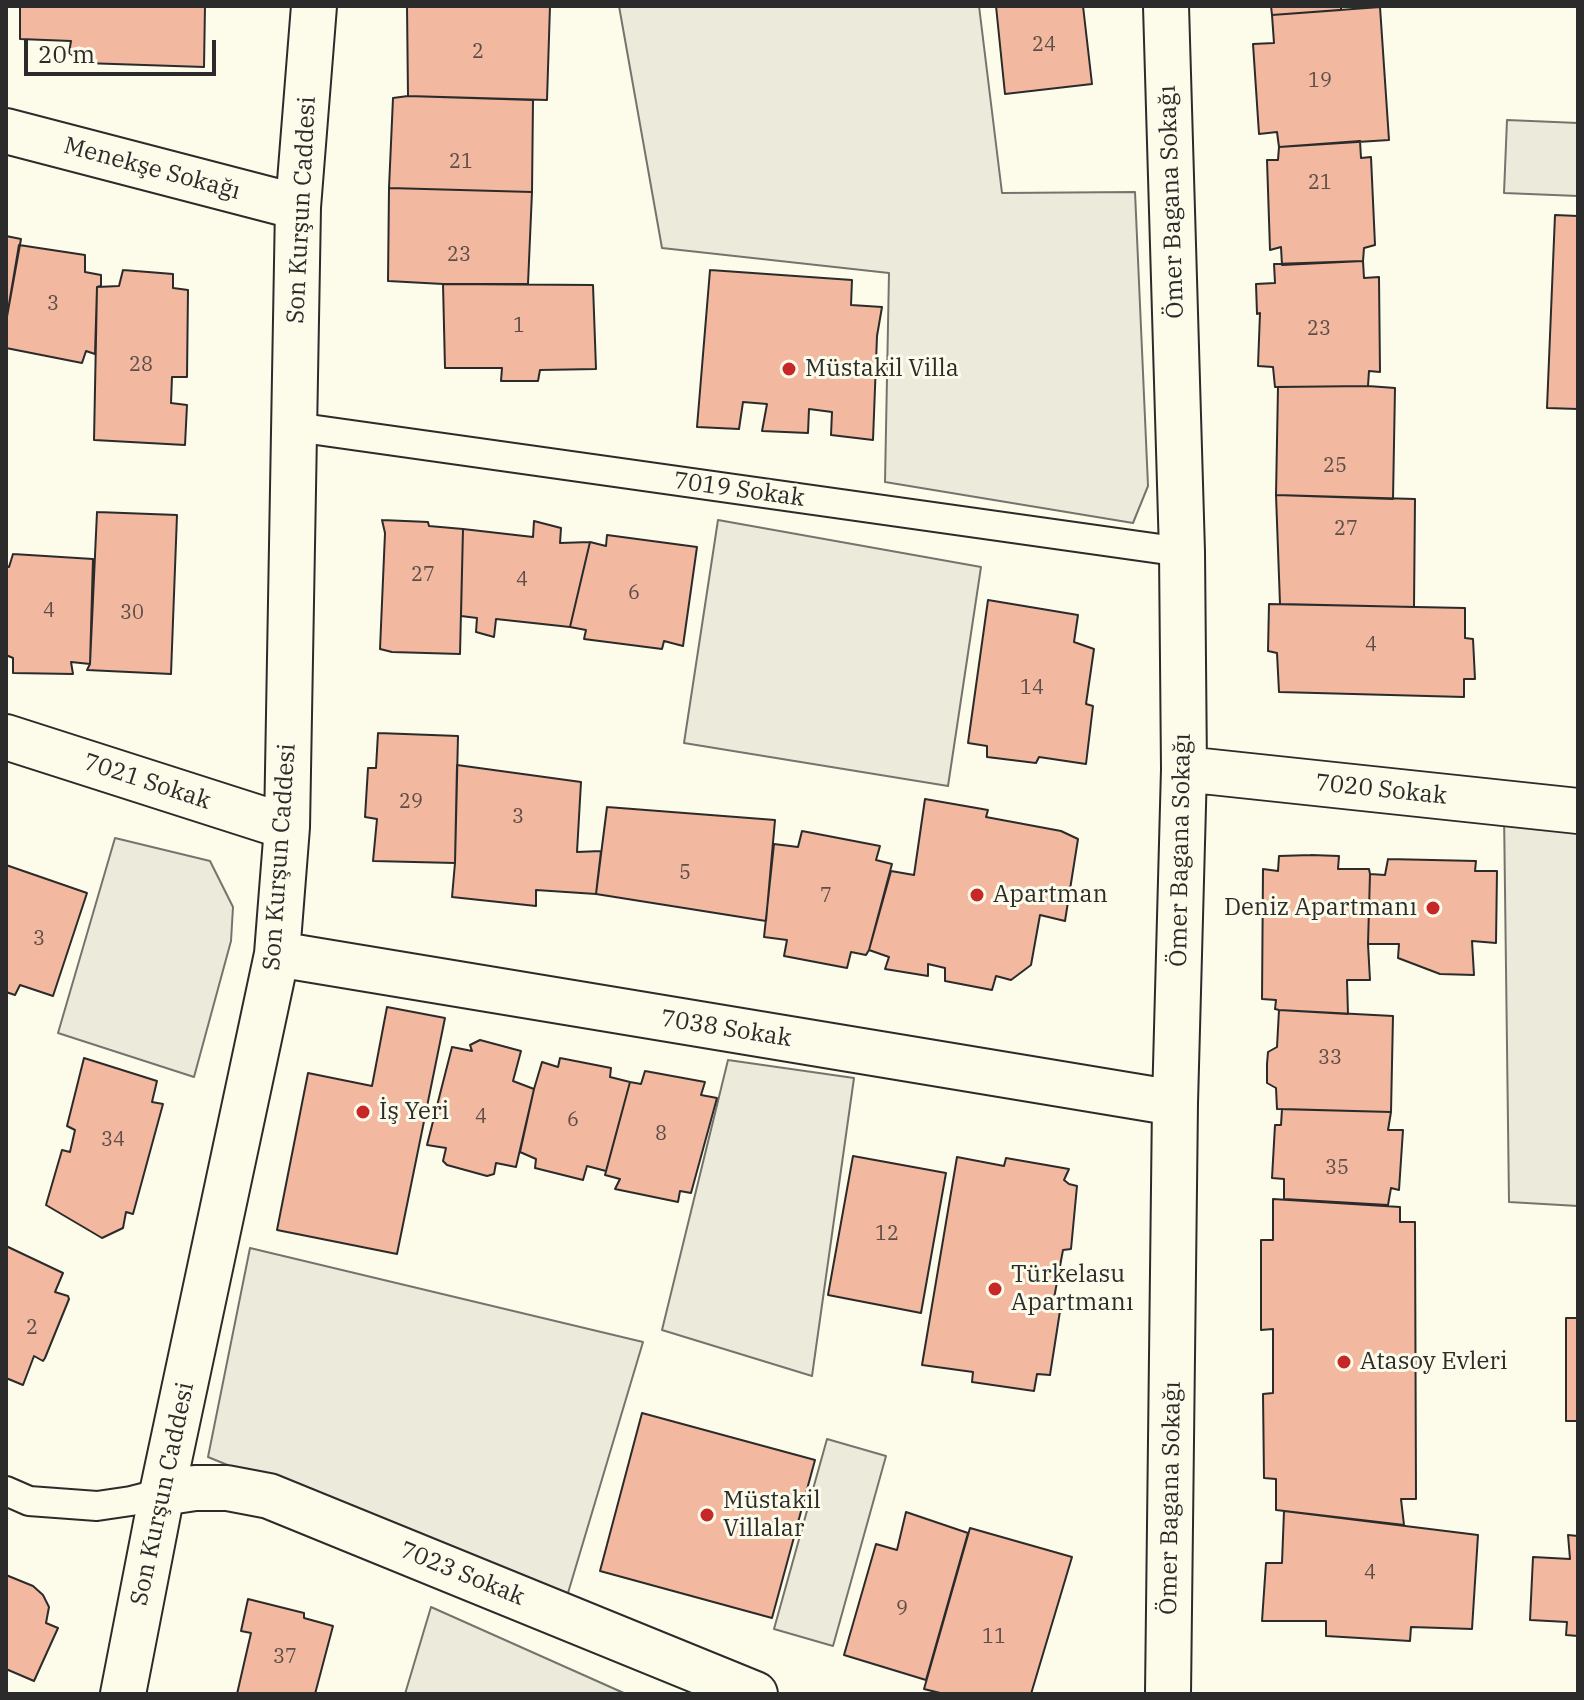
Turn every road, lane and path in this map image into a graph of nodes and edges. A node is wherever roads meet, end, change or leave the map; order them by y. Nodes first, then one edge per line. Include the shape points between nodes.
1 (314, 6) edge
2 (1166, 6) edge
3 (6, 131) edge
4 (298, 207) junction
5 (295, 427) junction
6 (1182, 552) junction
7 (6, 737) edge
8 (1184, 769) junction
9 (1578, 811) edge
10 (287, 827) junction
11 (277, 954) junction
12 (1175, 1103) junction
13 (6, 1491) edge
14 (162, 1493) junction
15 (123, 1694) edge
16 (755, 1694) edge
17 (1168, 1694) edge

1 - 4 street, Son Kurşun Caddesi
2 - 6 street, Ömer Bagana Sokağı
3 - 4 street, Menekşe Sokağı
4 - 5 street, Son Kurşun Caddesi
5 - 6 lane, 7019 Sokak
5 - 10 street, Son Kurşun Caddesi
6 - 8 street, Ömer Bagana Sokağı
7 - 10 street, 7021 Sokak
8 - 9 street, 7020 Sokak
8 - 12 street, Ömer Bagana Sokağı
10 - 11 street, Son Kurşun Caddesi
11 - 12 street, 7038 Sokak
11 - 14 street, Son Kurşun Caddesi
12 - 17 street, Ömer Bagana Sokağı
13 - 14 lane via 29,1501 97,1506
14 - 15 street, Son Kurşun Caddesi
14 - 16 street, 7023 Sokak via 227,1488 269,1496

